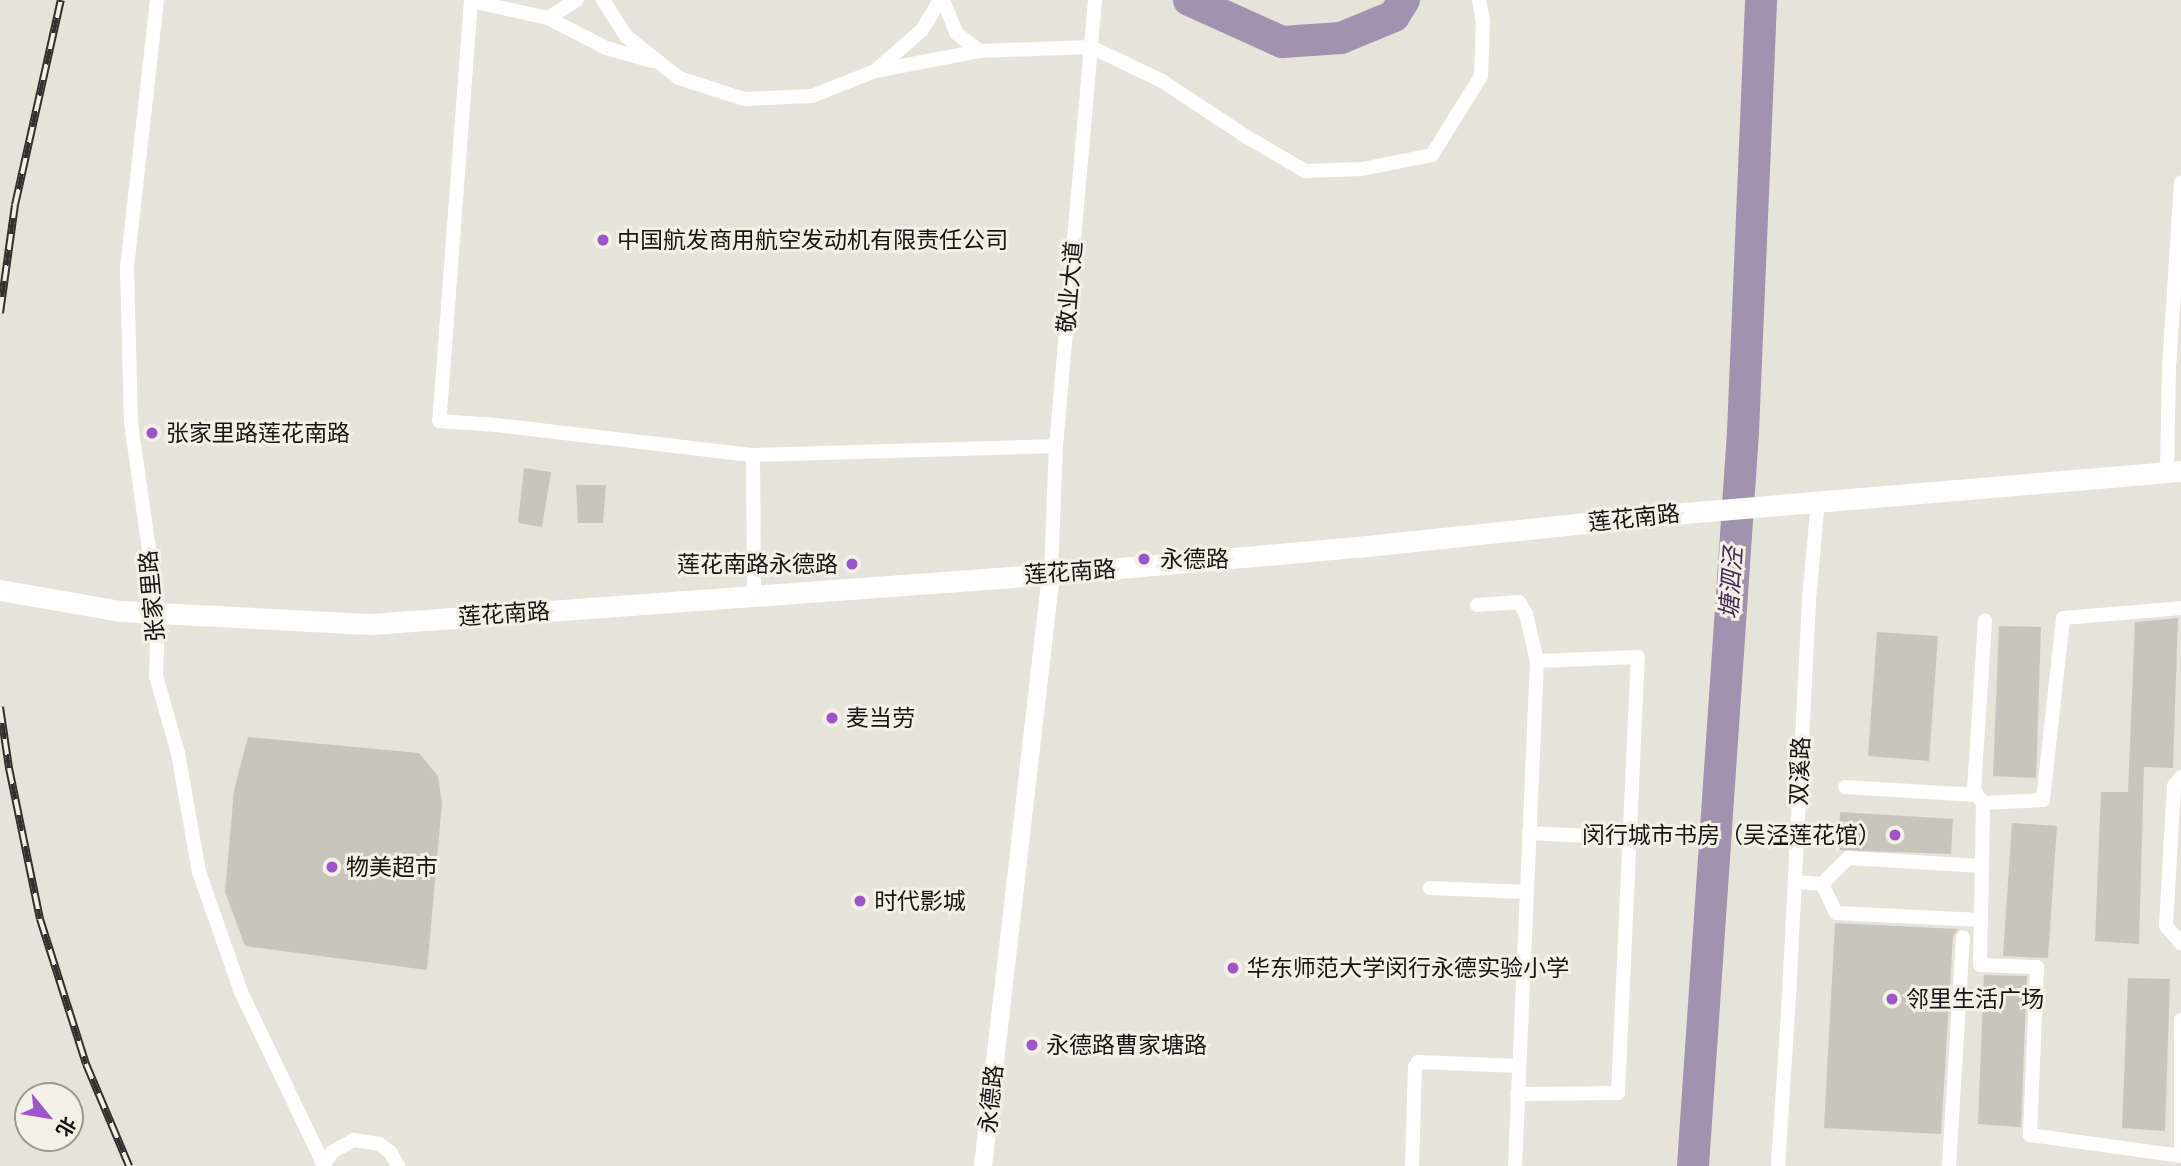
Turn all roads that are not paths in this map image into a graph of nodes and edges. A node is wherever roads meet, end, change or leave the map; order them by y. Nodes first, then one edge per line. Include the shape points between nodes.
1 (157, 0) edge
2 (471, 0) edge
3 (577, 0) edge
4 (603, 0) edge
5 (941, 0) edge
6 (1095, 0) edge
7 (1479, 0) edge
8 (548, 19) junction
9 (1091, 47) junction
10 (980, 51) junction
11 (660, 63) junction
12 (876, 71) junction
13 (2181, 182) edge
14 (1056, 446) junction
15 (753, 455) junction
16 (2174, 471) edge
17 (1818, 501) junction
18 (1051, 574) junction
19 (0, 590) edge
20 (754, 595) junction
21 (1477, 605) dead end
22 (2181, 608) edge
23 (158, 613) junction
24 (1985, 620) dead end
25 (1537, 661) junction
26 (2181, 778) edge
27 (1845, 787) dead end
28 (1980, 799) junction
29 (1529, 833) junction
30 (1630, 838) junction
31 (1982, 866) junction
32 (1796, 882) junction
33 (1822, 884) junction
34 (1430, 888) dead end
35 (1526, 892) junction
36 (1980, 920) junction
37 (1963, 937) dead end
38 (2181, 943) edge
39 (2181, 1020) edge
40 (1519, 1066) junction
41 (1517, 1094) junction
42 (2181, 1156) edge
43 (323, 1165) edge
44 (398, 1166) edge
45 (983, 1166) edge
46 (1412, 1166) edge
47 (1515, 1166) edge
48 (1778, 1166) edge
49 (1948, 1166) edge

1 - 23 street, 张家里路 via 127,270 131,423
2 - 8 street
2 - 15 street via 439,421
3 - 8 street
4 - 11 street via 626,36
5 - 10 street via 956,33
5 - 12 street via 922,30
6 - 9 street, 敬业大道
7 - 9 street via 1481,76 1432,155 1362,169 1305,171 1162,81
8 - 11 street via 606,48
9 - 10 street
9 - 14 street, 敬业大道
10 - 12 street
11 - 12 street via 679,78 744,99 812,96
13 - 16 street via 2169,368
14 - 15 street
14 - 18 street, 敬业大道
15 - 20 street
16 - 17 main road, 莲花南路
17 - 18 main road, 莲花南路
17 - 32 street, 双溪路
18 - 20 main road, 莲花南路
18 - 45 street, 永德路
19 - 23 main road, 莲花南路
20 - 23 main road, 莲花南路 via 372,624
21 - 25 street via 1520,602
22 - 28 street via 2063,618 2043,800
23 - 43 street, 张家里路 via 156,676 178,753 199,872 241,992
24 - 28 street via 1974,790
25 - 29 street
25 - 30 street via 1638,657
26 - 38 street via 2174,786 2166,926
27 - 28 street
28 - 31 street
29 - 30 street
29 - 35 street
30 - 41 street via 1618,1093
31 - 33 street via 1848,858
31 - 36 street
32 - 33 street
32 - 48 street, 双溪路
33 - 36 street via 1836,913
34 - 35 street
35 - 40 street
36 - 42 street via 1980,965 2037,967 2030,1135
37 - 49 street
39 - 42 street
40 - 41 street
40 - 46 street via 1418,1062
41 - 47 street
43 - 44 street via 342,1144 367,1140 390,1152

